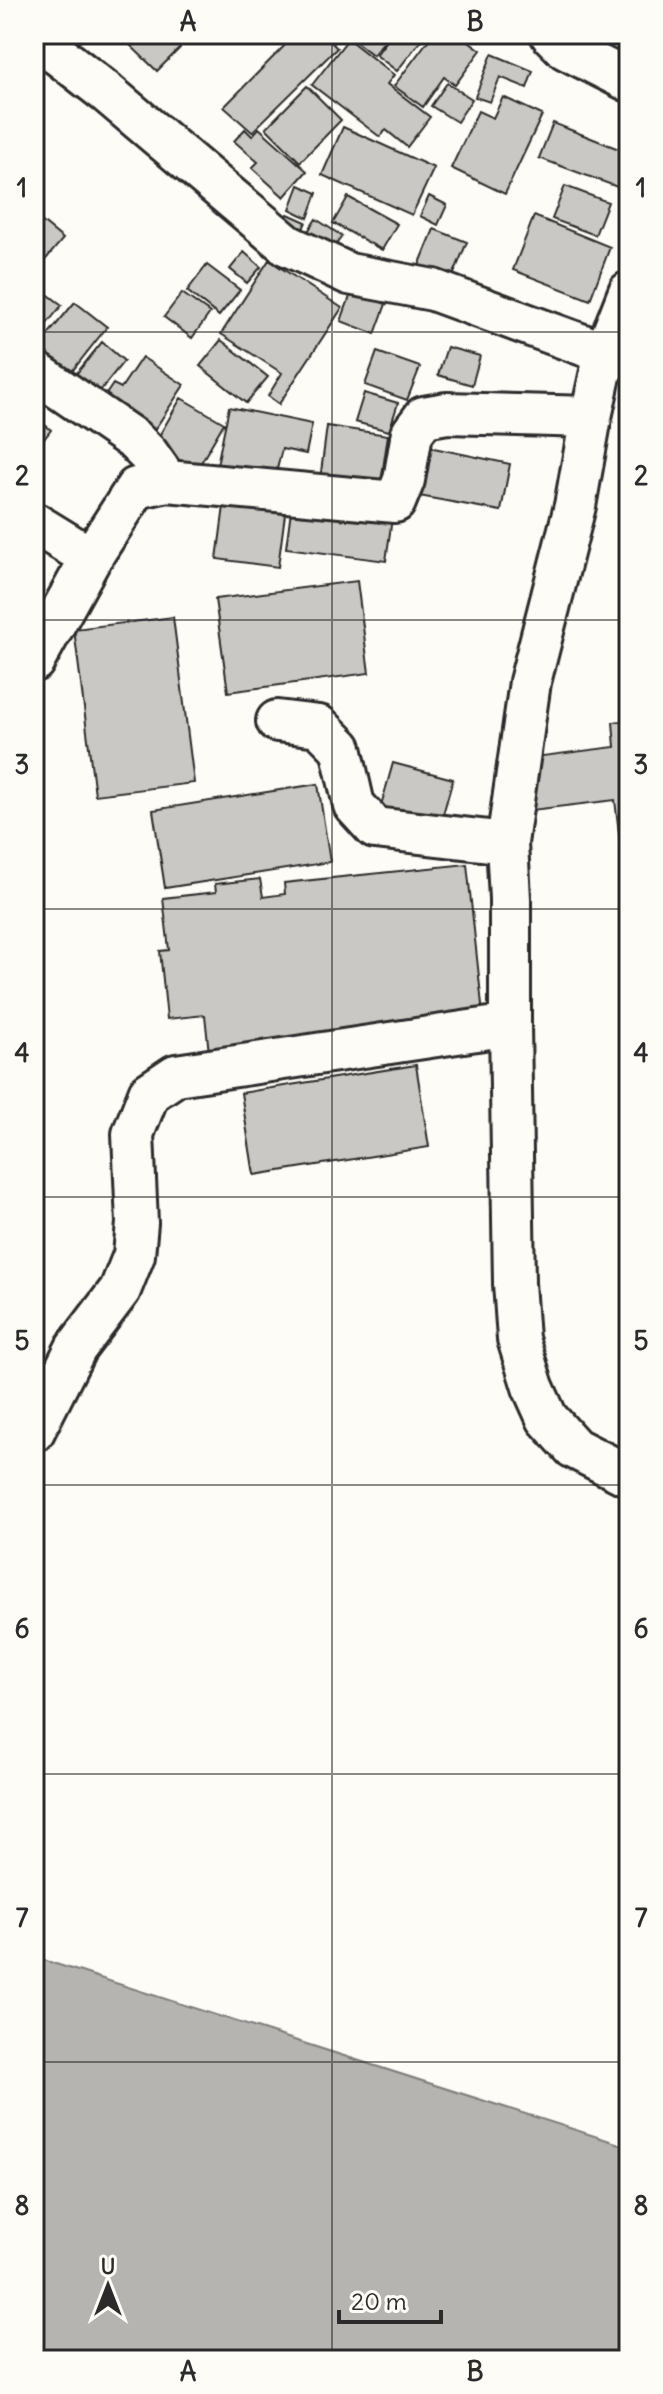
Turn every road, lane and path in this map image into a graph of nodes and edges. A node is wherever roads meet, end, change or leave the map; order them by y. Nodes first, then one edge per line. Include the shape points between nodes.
1 (551, 34) edge
2 (34, 36) edge
3 (629, 81) edge
4 (629, 292) edge
5 (617, 356) edge
6 (34, 371) edge
7 (591, 417) junction
8 (167, 481) junction
9 (34, 523) edge
10 (91, 558) junction
11 (34, 661) edge
12 (277, 721) dead end
13 (507, 843) junction
14 (510, 1025) junction
15 (34, 1431) edge
16 (629, 1476) edge

1 - 3 street via 566,49
2 - 5 street via 287,245 349,274 433,290
4 - 5 street
5 - 7 street
6 - 8 street via 133,439
7 - 8 street via 424,417 412,433 395,502
7 - 13 street via 575,506 530,682
8 - 10 street via 136,488
9 - 10 street
10 - 11 street
12 - 13 street via 319,726 341,748 354,805 375,828
13 - 14 street
14 - 15 street via 176,1075 149,1093 133,1134 134,1255 120,1290 76,1348
14 - 16 street via 518,1339 547,1418 574,1448

